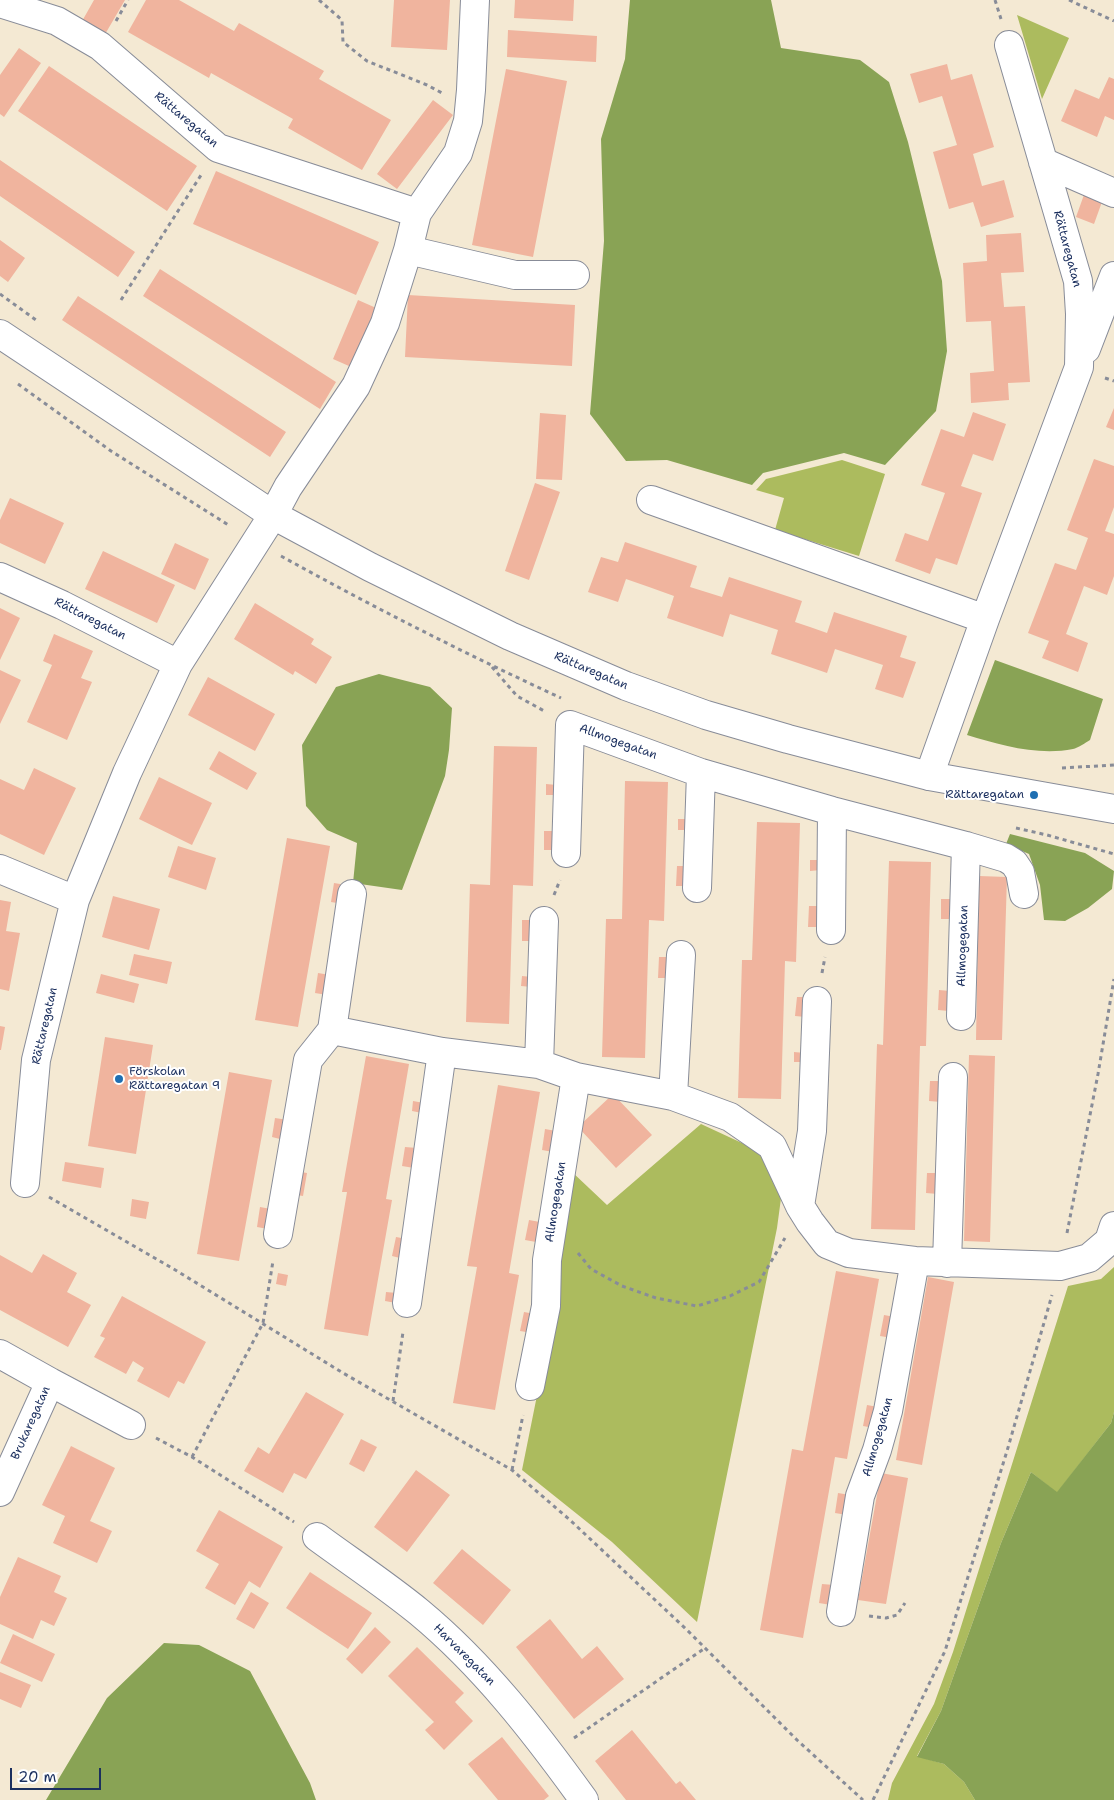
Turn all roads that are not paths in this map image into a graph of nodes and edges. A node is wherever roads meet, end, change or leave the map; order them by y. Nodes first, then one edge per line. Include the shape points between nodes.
1 (475, 0) edge
2 (0, 3) edge
3 (1008, 45) dead end
4 (1043, 162) junction
5 (1114, 193) edge
6 (417, 213) junction
7 (408, 250) junction
8 (575, 275) dead end
9 (1114, 276) edge
10 (6, 343) edge
11 (1079, 368) junction
12 (651, 500) dead end
13 (273, 514) junction
14 (0, 577) edge
15 (985, 619) junction
16 (178, 664) junction
17 (702, 772) junction
18 (929, 776) junction
19 (1114, 810) edge
20 (832, 811) junction
21 (966, 846) junction
22 (566, 852) road end
23 (0, 869) edge
24 (697, 888) dead end
25 (352, 894) dead end
26 (1024, 894) dead end
27 (75, 900) junction
28 (544, 921) road end
29 (831, 930) road end
30 (681, 955) dead end
31 (816, 1001) road end
32 (961, 1016) dead end
33 (332, 1030) junction
34 (442, 1052) junction
35 (539, 1064) junction
36 (576, 1077) junction
37 (953, 1077) dead end
38 (673, 1096) junction
39 (812, 1131) junction
40 (772, 1146) junction
41 (25, 1183) road end
42 (800, 1206) junction
43 (1114, 1226) edge
44 (278, 1234) road end
45 (915, 1261) junction
46 (946, 1263) junction
47 (407, 1302) road end
48 (0, 1354) edge
49 (50, 1382) junction
50 (530, 1386) road end
51 (131, 1425) road end
52 (0, 1492) edge
53 (317, 1537) road end
54 (841, 1612) road end
55 (584, 1800) edge

1 - 6 street, Rättaregatan via 468,121 458,154
2 - 6 street, Rättaregatan via 57,21 100,46 218,148
3 - 4 street, Rättaregatan
4 - 5 street
4 - 11 street, Rättaregatan via 1078,281
6 - 7 street, Rättaregatan
7 - 8 street via 515,275
7 - 13 street, Rättaregatan via 385,323 356,386
9 - 11 street, Rättaregatan
10 - 13 street, Rättaregatan
11 - 15 street, Rättaregatan
12 - 15 street
13 - 16 street, Rättaregatan
13 - 18 street, Rättaregatan via 370,567 626,686 788,740
14 - 16 street, Rättaregatan
15 - 18 street, Rättaregatan
16 - 27 street, Rättaregatan via 127,773
17 - 20 street, Allmogegatan
17 - 22 street, Allmogegatan via 570,725
17 - 24 street
18 - 19 street, Rättaregatan
20 - 21 street, Allmogegatan
20 - 29 street
21 - 26 street, Allmogegatan via 1014,863 1020,872
21 - 32 street, Allmogegatan
23 - 27 street
25 - 33 street
27 - 41 street, Rättaregatan via 36,1060
28 - 35 street
30 - 38 street
31 - 39 street
33 - 34 street
33 - 44 street via 308,1060
34 - 35 street
34 - 47 street
35 - 36 street
36 - 38 street
36 - 50 street, Allmogegatan via 548,1260 546,1306
37 - 46 street
38 - 40 street via 730,1117
39 - 40 street via 794,1141
39 - 42 street
40 - 42 street
42 - 45 street via 827,1244 849,1253
43 - 46 street via 1109,1241 1089,1258 1060,1266
45 - 46 street
45 - 54 street, Allmogegatan via 888,1411 860,1496
48 - 49 street, Brukaregatan
49 - 51 street, Brukaregatan
49 - 52 street, Brukaregatan
53 - 55 street, Harvaregatan via 426,1618 485,1674

